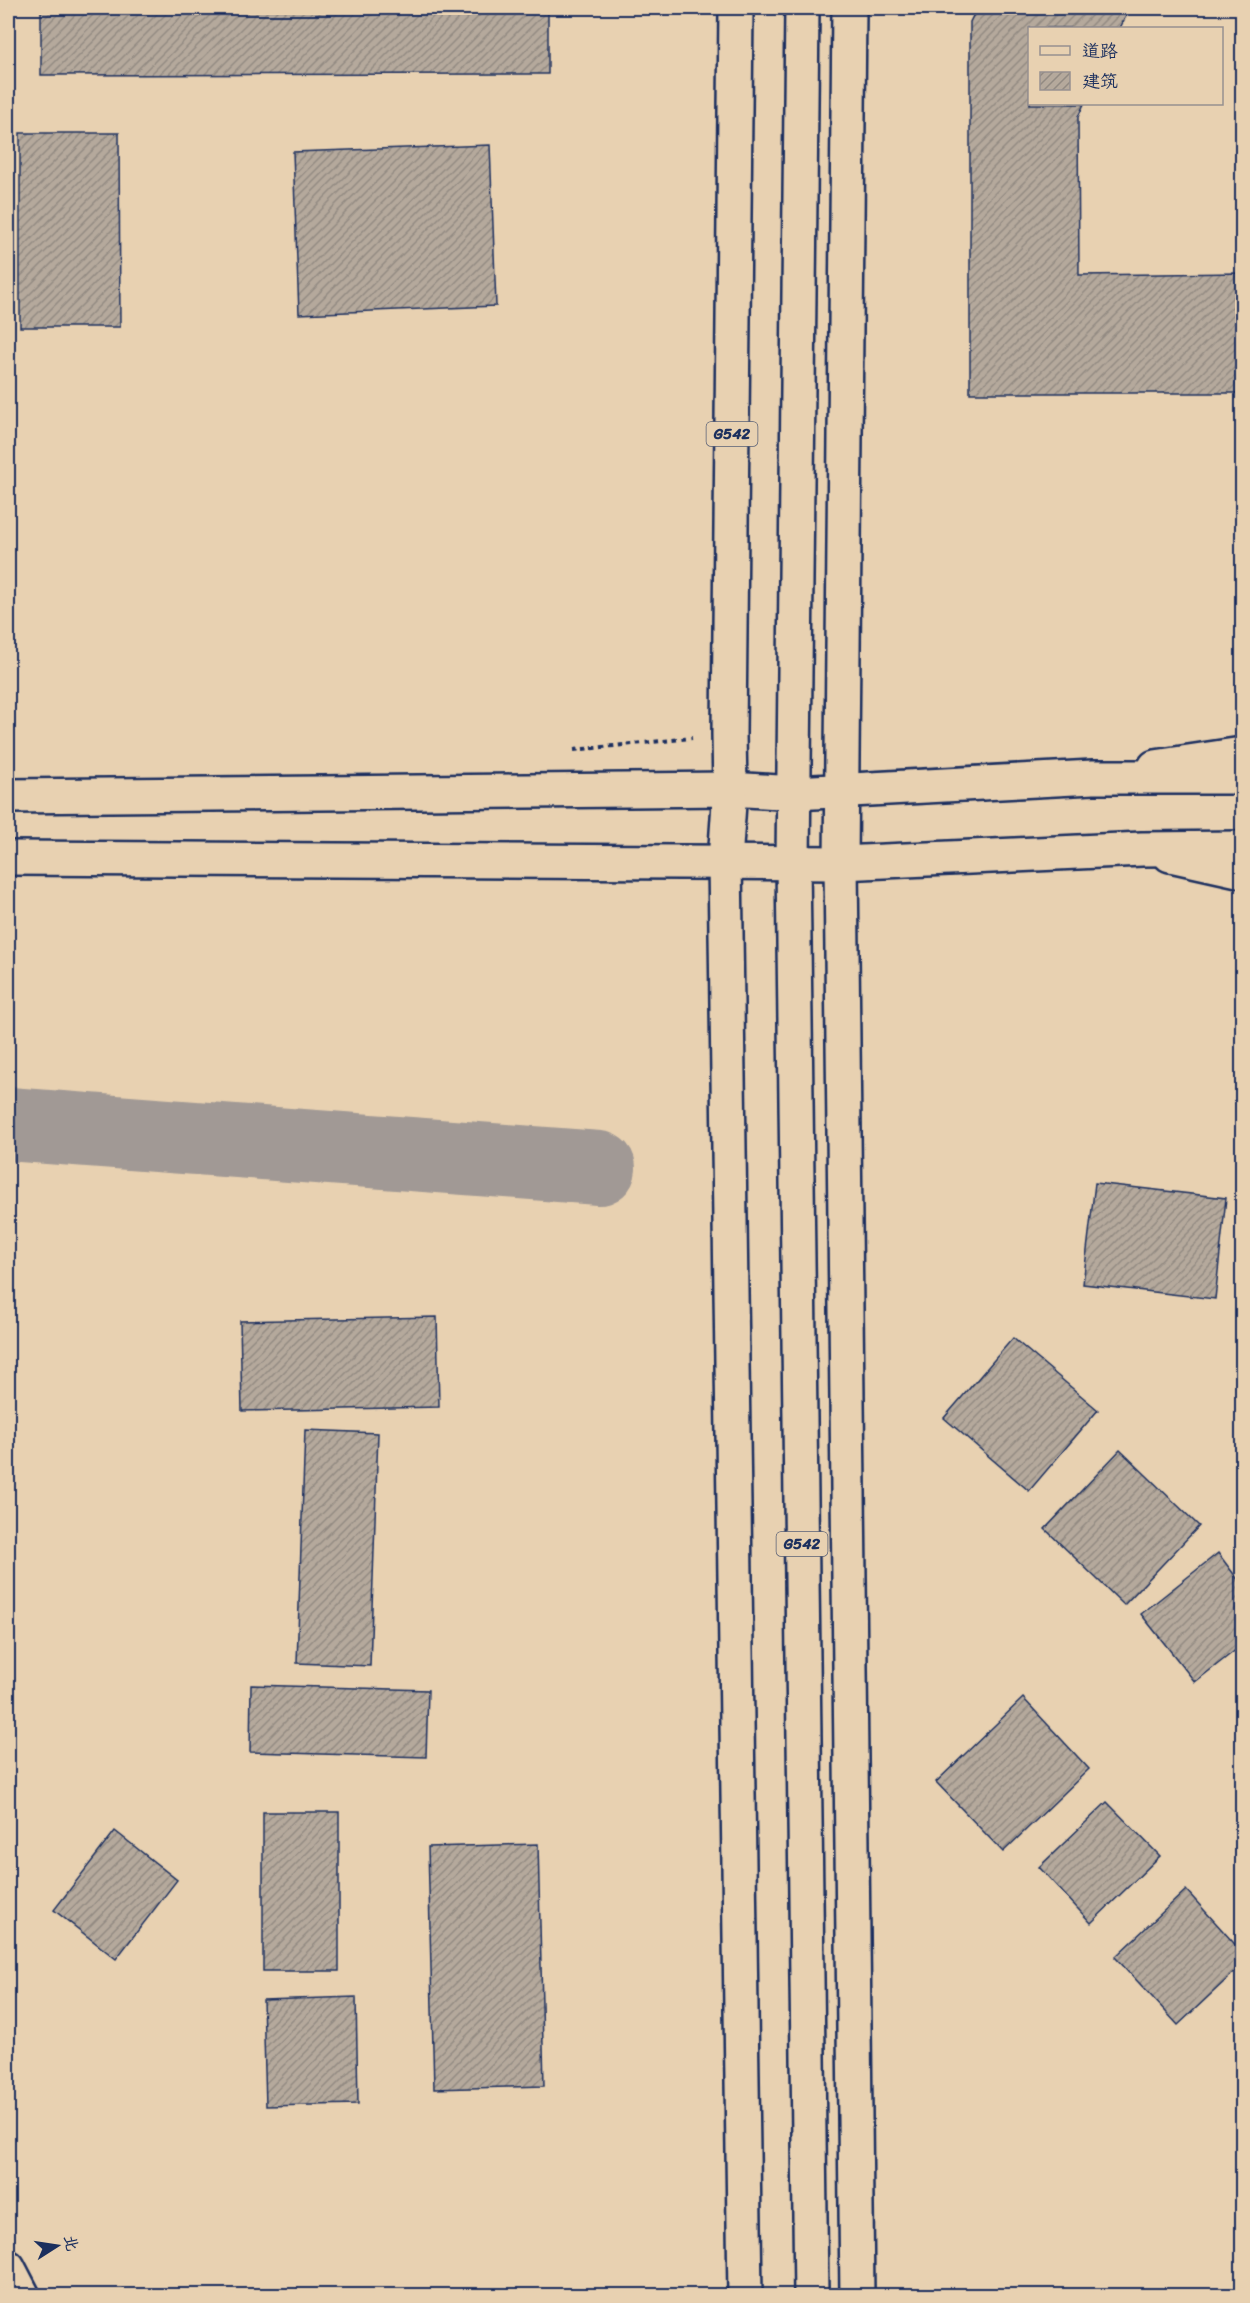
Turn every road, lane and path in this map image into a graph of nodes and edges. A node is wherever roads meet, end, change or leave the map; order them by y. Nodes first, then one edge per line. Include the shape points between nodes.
1 (736, 8) edge
2 (802, 8) edge
3 (849, 8) edge
4 (1242, 754) edge
5 (1093, 777) junction
6 (1242, 777) edge
7 (730, 789) junction
8 (843, 791) junction
9 (795, 793) junction
10 (8, 796) edge
11 (1242, 848) edge
12 (1142, 849) junction
13 (8, 858) edge
14 (725, 861) junction
15 (794, 862) junction
16 (841, 863) junction
17 (1242, 872) edge
18 (8, 2267) edge
19 (22, 2295) edge
20 (745, 2295) edge
21 (811, 2295) edge
22 (857, 2295) edge

1 - 7 main road, G542
2 - 9 main road, G542
3 - 8 main road
4 - 5 main road
5 - 6 main road
5 - 8 main road
7 - 9 main road
7 - 10 main road
7 - 14 main road, G542
8 - 9 main road
8 - 16 main road
9 - 15 main road, G542
11 - 12 main road
12 - 16 main road
12 - 17 main road
13 - 14 main road
14 - 15 main road
14 - 20 main road, G542
15 - 16 main road
15 - 21 main road, G542
16 - 22 main road
18 - 19 main road

